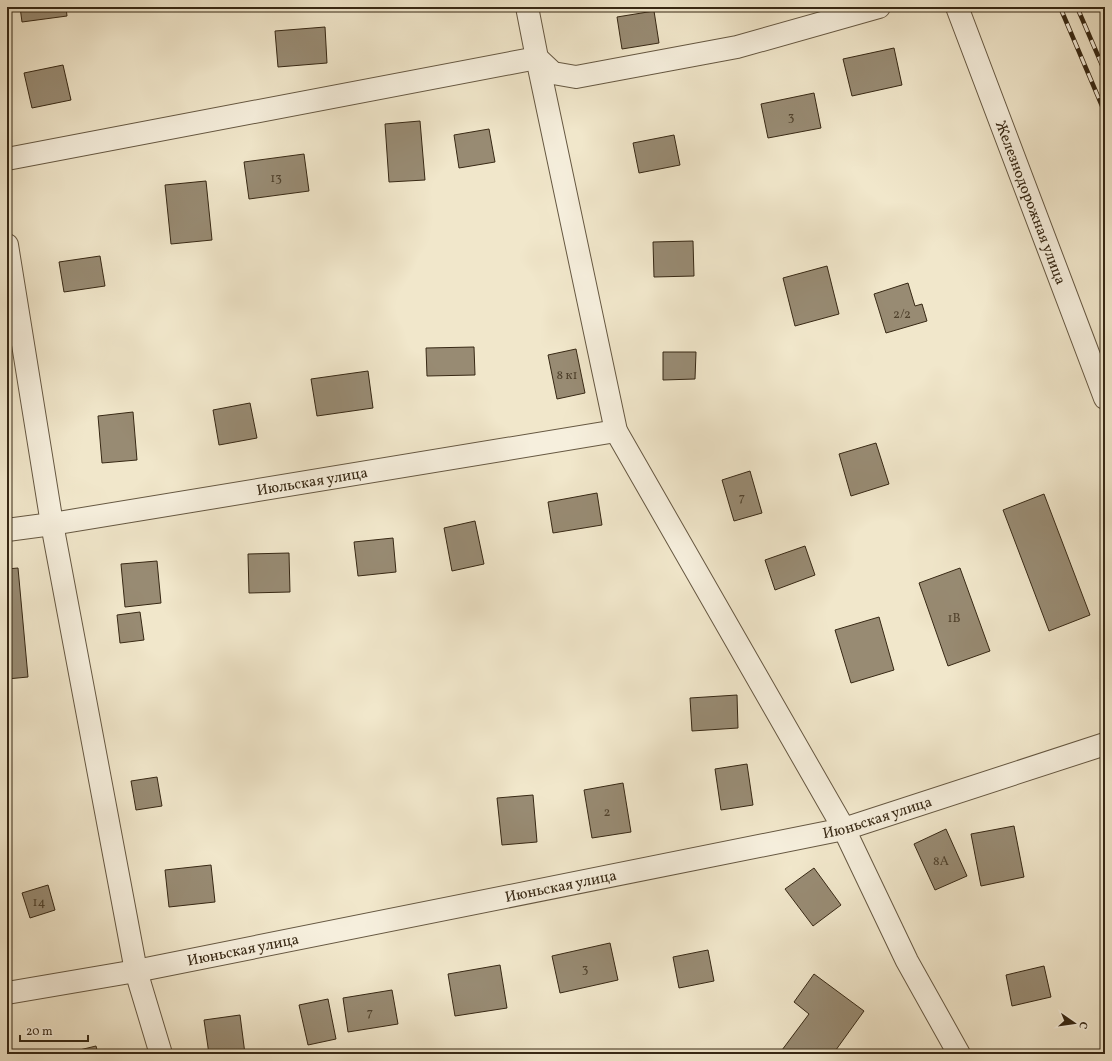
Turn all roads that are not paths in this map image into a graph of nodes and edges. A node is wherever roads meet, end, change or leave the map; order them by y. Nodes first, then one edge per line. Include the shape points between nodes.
1 (527, 7) edge
2 (879, 7) edge
3 (957, 7) edge
4 (537, 58) junction
5 (7, 159) edge
6 (7, 245) edge
7 (1105, 398) edge
8 (616, 432) junction
9 (52, 524) junction
10 (7, 530) edge
11 (1105, 744) edge
12 (844, 829) junction
13 (136, 971) junction
14 (7, 993) edge
15 (161, 1054) edge
16 (959, 1054) edge

1 - 4 street
2 - 4 street via 737,47 576,77 553,73
3 - 7 street, Железнодорожная улица
4 - 5 street
4 - 8 street
6 - 9 street
8 - 9 street, Июльская улица
8 - 12 street
9 - 10 street, Июльская улица
9 - 13 street
11 - 12 street, Июньская улица
12 - 13 street, Июньская улица
12 - 16 street via 907,961
13 - 14 street, Июньская улица
13 - 15 street

